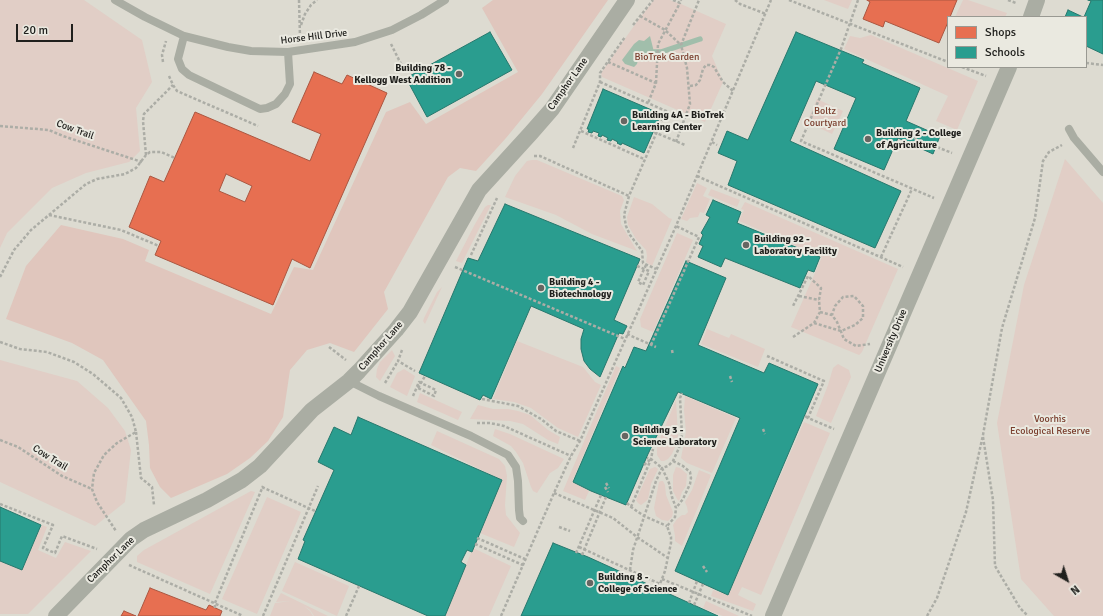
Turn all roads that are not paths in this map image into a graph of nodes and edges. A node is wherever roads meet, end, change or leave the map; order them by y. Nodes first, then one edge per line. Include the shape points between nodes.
1 (115, 0) edge
2 (445, 0) edge
3 (627, 0) edge
4 (1037, 0) edge
5 (1031, 16) edge
6 (184, 36) junction
7 (288, 52) junction
8 (1010, 68) edge
9 (1069, 129) dead end
10 (1103, 172) edge
11 (349, 381) junction
12 (523, 521) dead end
13 (56, 616) edge
14 (773, 616) edge

1 - 6 lane, Horse Hill Drive
2 - 7 lane, Horse Hill Drive via 392,30 362,40
3 - 11 street, Camphor Lane via 552,109 479,190 410,312
4 - 5 street
6 - 7 lane, Horse Hill Drive via 236,49
6 - 7 lane via 178,59 189,75 260,109 276,104 290,84
8 - 14 street, University Drive
9 - 10 lane
11 - 12 lane via 508,455 516,467 520,518
11 - 13 street, Camphor Lane via 312,410 260,466 242,480 131,539

